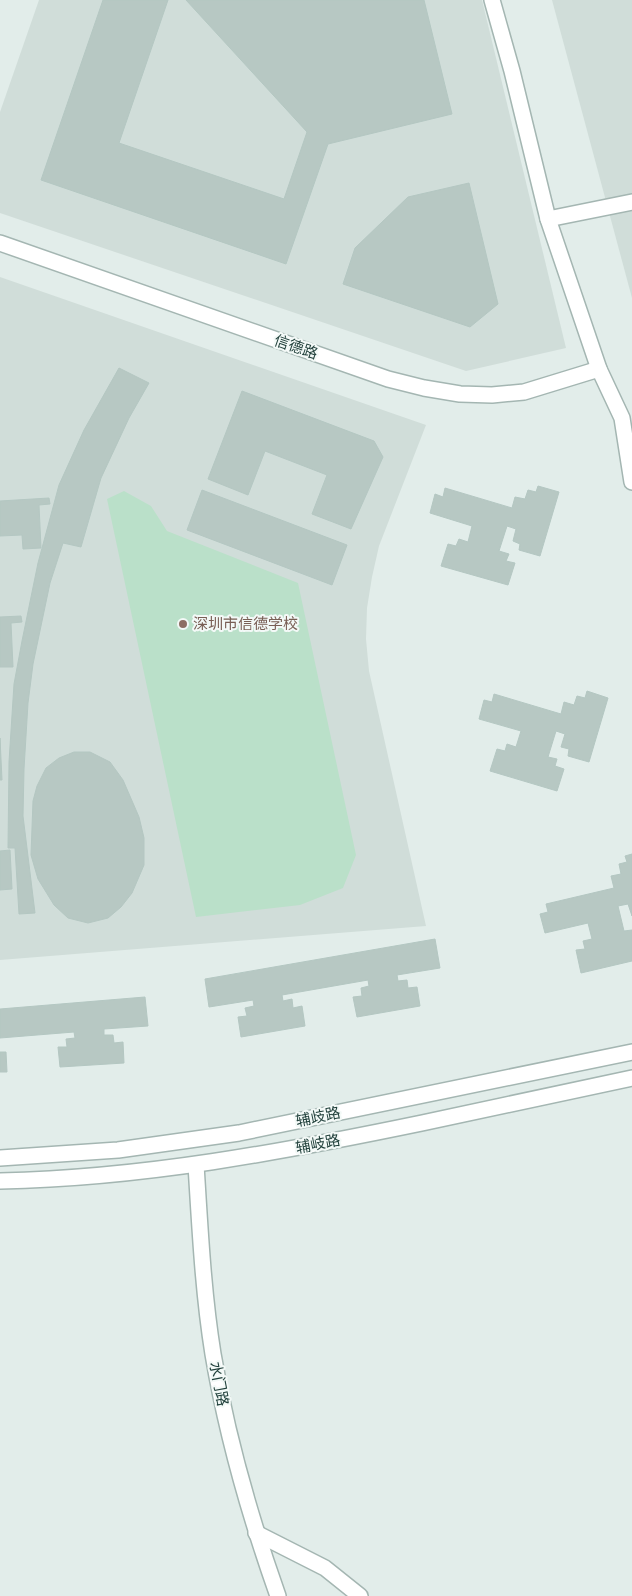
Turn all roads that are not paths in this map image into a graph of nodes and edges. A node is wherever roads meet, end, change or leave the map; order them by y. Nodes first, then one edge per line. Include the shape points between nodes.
1 (492, 0) edge
2 (632, 202) edge
3 (548, 219) junction
4 (0, 244) edge
5 (599, 369) junction
6 (632, 482) edge
7 (632, 1052) edge
8 (632, 1078) edge
9 (0, 1158) edge
10 (196, 1165) junction
11 (0, 1181) edge
12 (256, 1533) junction
13 (278, 1596) edge
14 (360, 1596) edge

1 - 3 street
2 - 3 street
3 - 5 street
4 - 5 street, 信德路 via 388,379 424,388 460,394 524,392
5 - 6 street via 622,418
7 - 9 street, 辅歧路 via 239,1133 118,1150
8 - 10 street, 辅岐路 via 346,1139
10 - 11 street, 辅岐路 via 86,1177
10 - 12 street, 水门路 via 205,1296 213,1355 227,1426
12 - 13 street, 水门路
12 - 14 street via 325,1568

